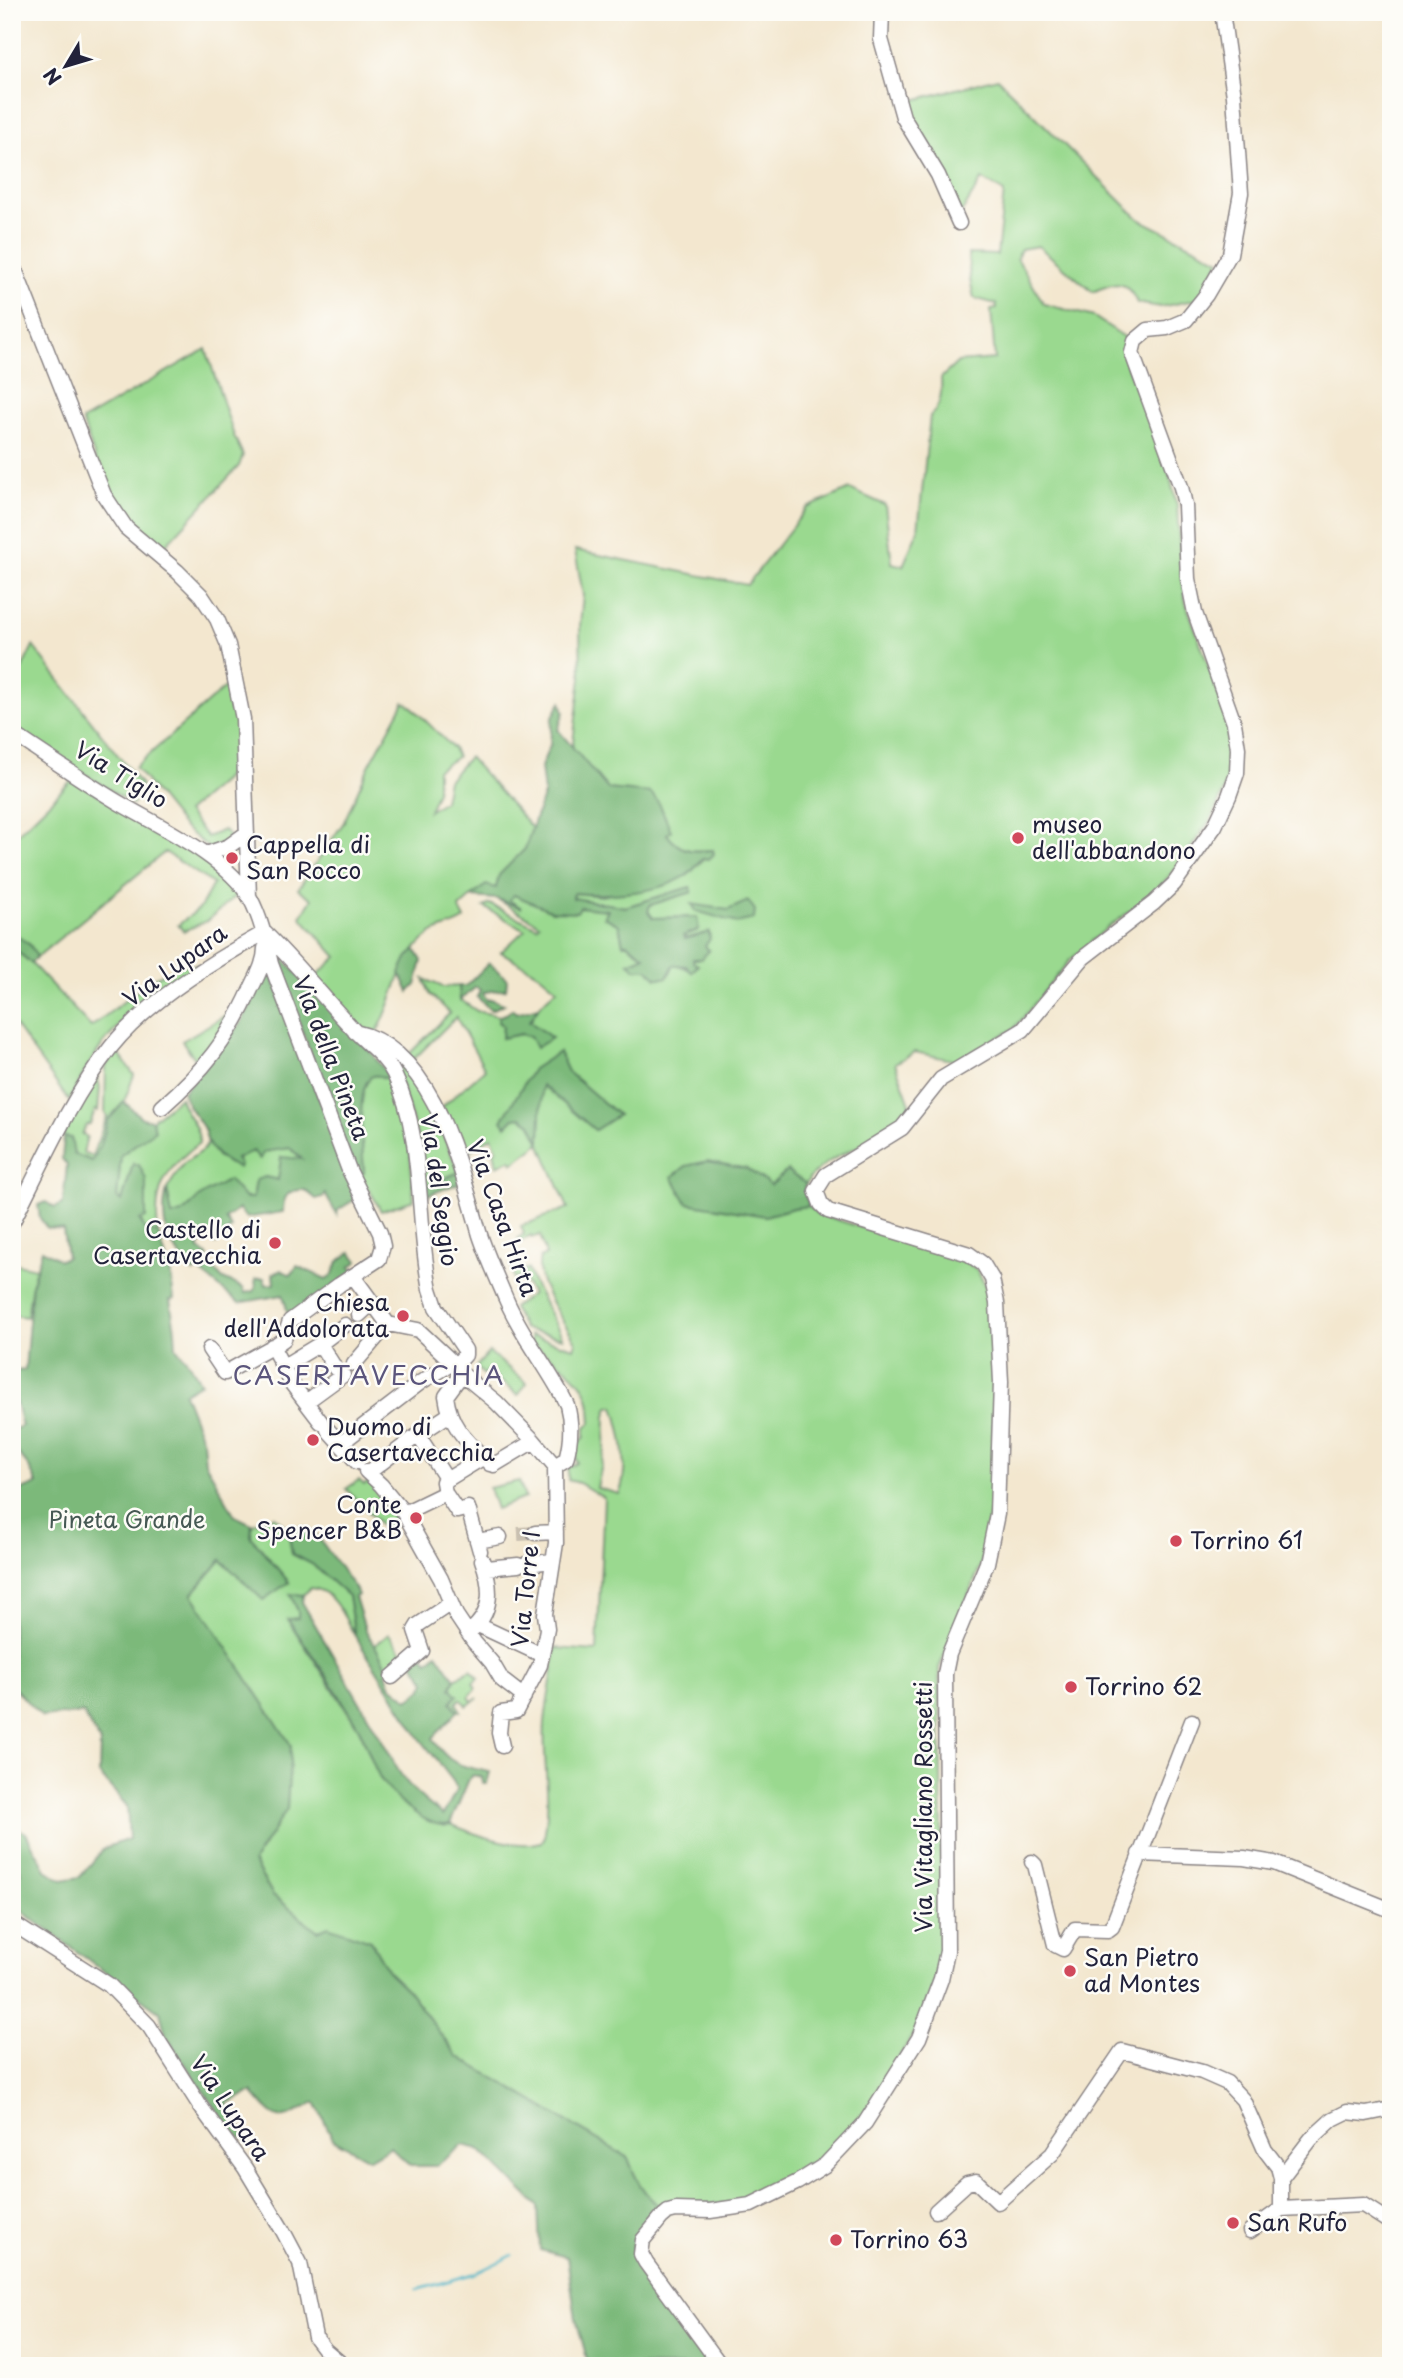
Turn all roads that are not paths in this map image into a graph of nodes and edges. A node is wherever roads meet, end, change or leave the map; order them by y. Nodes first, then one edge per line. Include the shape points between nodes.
1 (882, 12) edge
2 (1222, 12) edge
3 (959, 223) dead end
4 (12, 262) edge
5 (15, 279) edge
6 (12, 733) edge
7 (247, 833) junction
8 (206, 854) junction
9 (249, 897) junction
10 (264, 933) junction
11 (355, 1032) junction
12 (162, 1107) dead end
13 (12, 1223) edge
14 (330, 1275) dead end
15 (351, 1278) junction
16 (372, 1303) junction
17 (359, 1315) dead end
18 (388, 1324) junction
19 (345, 1325) dead end
20 (320, 1344) junction
21 (272, 1346) junction
22 (209, 1349) dead end
23 (354, 1364) dead end
24 (282, 1367) junction
25 (457, 1368) junction
26 (306, 1402) junction
27 (450, 1415) junction
28 (418, 1435) junction
29 (534, 1441) junction
30 (340, 1444) junction
31 (484, 1457) junction
32 (550, 1461) junction
33 (364, 1469) junction
34 (446, 1486) junction
35 (404, 1513) junction
36 (556, 1532) junction
37 (535, 1533) tunnel mouth
38 (500, 1537) tunnel mouth
39 (481, 1555) junction
40 (552, 1561) junction
41 (451, 1603) junction
42 (473, 1629) junction
43 (542, 1655) junction
44 (392, 1677) dead end
45 (524, 1697) junction
46 (1192, 1721) dead end
47 (502, 1746) dead end
48 (1139, 1854) junction
49 (1032, 1862) dead end
50 (1391, 1910) edge
51 (12, 1923) edge
52 (1391, 2109) edge
53 (1281, 2178) junction
54 (1281, 2208) junction
55 (936, 2211) dead end
56 (1391, 2223) edge
57 (1250, 2231) dead end
58 (344, 2366) edge
59 (721, 2366) edge

1 - 3 street via 881,39 903,117 938,175
2 - 59 street, Via Vitagliano Rossetti via 1241,193 1230,254 1186,320 1148,330 1135,341 1132,352 1181,487 1188,579 1195,614 1234,723 1237,773 1215,826 1174,884 1083,958 1023,1030 941,1079 902,1128 826,1175 816,1191 828,1211 969,1254 984,1264 997,1303 1001,1382 996,1514 987,1563 945,1674 947,1951 919,2038 865,2123 825,2165 751,2205 668,2212 640,2247 659,2282
4 - 5 street
5 - 7 street via 104,495 126,528 201,595 228,645 243,719
6 - 8 street, Via Tiglio
7 - 8 street
7 - 9 street
8 - 9 street, Via Tiglio
9 - 10 street
10 - 11 street, Via del Seggio
10 - 12 street via 262,966 239,1016 207,1064
10 - 13 street, Via Lupara via 165,996 112,1044 76,1100
10 - 15 street, Via della Pineta via 271,964 380,1233 379,1259
11 - 25 street, Via del Seggio via 380,1055 399,1085 414,1143 430,1289 436,1307 465,1350
11 - 32 street, Via Casa Hirta via 372,1035 402,1058 436,1107 505,1298 567,1405 566,1459
14 - 15 street via 331,1279
15 - 16 street
15 - 21 street via 290,1321 284,1339
16 - 17 street
16 - 18 street
18 - 23 street
18 - 25 street via 418,1330
19 - 20 street
20 - 24 street
20 - 26 street via 340,1373
21 - 22 street via 225,1373
21 - 24 street
24 - 26 street
25 - 27 street via 446,1396
25 - 29 street
25 - 30 street via 421,1382
26 - 30 street
27 - 28 street
27 - 31 street via 457,1431
28 - 33 street
28 - 34 street
29 - 31 street via 494,1465
29 - 32 street
30 - 33 street
31 - 34 street
32 - 36 street, Via Torre I
33 - 35 street
34 - 35 street
34 - 39 street via 457,1511 467,1507
35 - 41 street
36 - 37 street
36 - 40 street, Via Torre I
38 - 39 street
39 - 40 street via 522,1564
39 - 42 street via 490,1588 488,1606
40 - 43 street, Via Torre I
41 - 42 street
41 - 44 street via 418,1625 415,1630 422,1651
42 - 43 street
42 - 45 street via 502,1680
43 - 45 street, Via Torre I
45 - 47 street via 514,1712 501,1713
46 - 48 street
48 - 49 street via 1112,1927 1104,1931 1074,1929 1063,1949 1052,1941
48 - 50 street via 1274,1863
51 - 58 street, Via Lupara via 109,1985 149,2026 283,2231 300,2263 315,2336
52 - 53 street via 1347,2112 1333,2119
53 - 54 street
53 - 55 street via 1243,2099 1227,2083 1122,2051 1052,2154 998,2203 976,2180
54 - 56 street via 1363,2205
54 - 57 street

